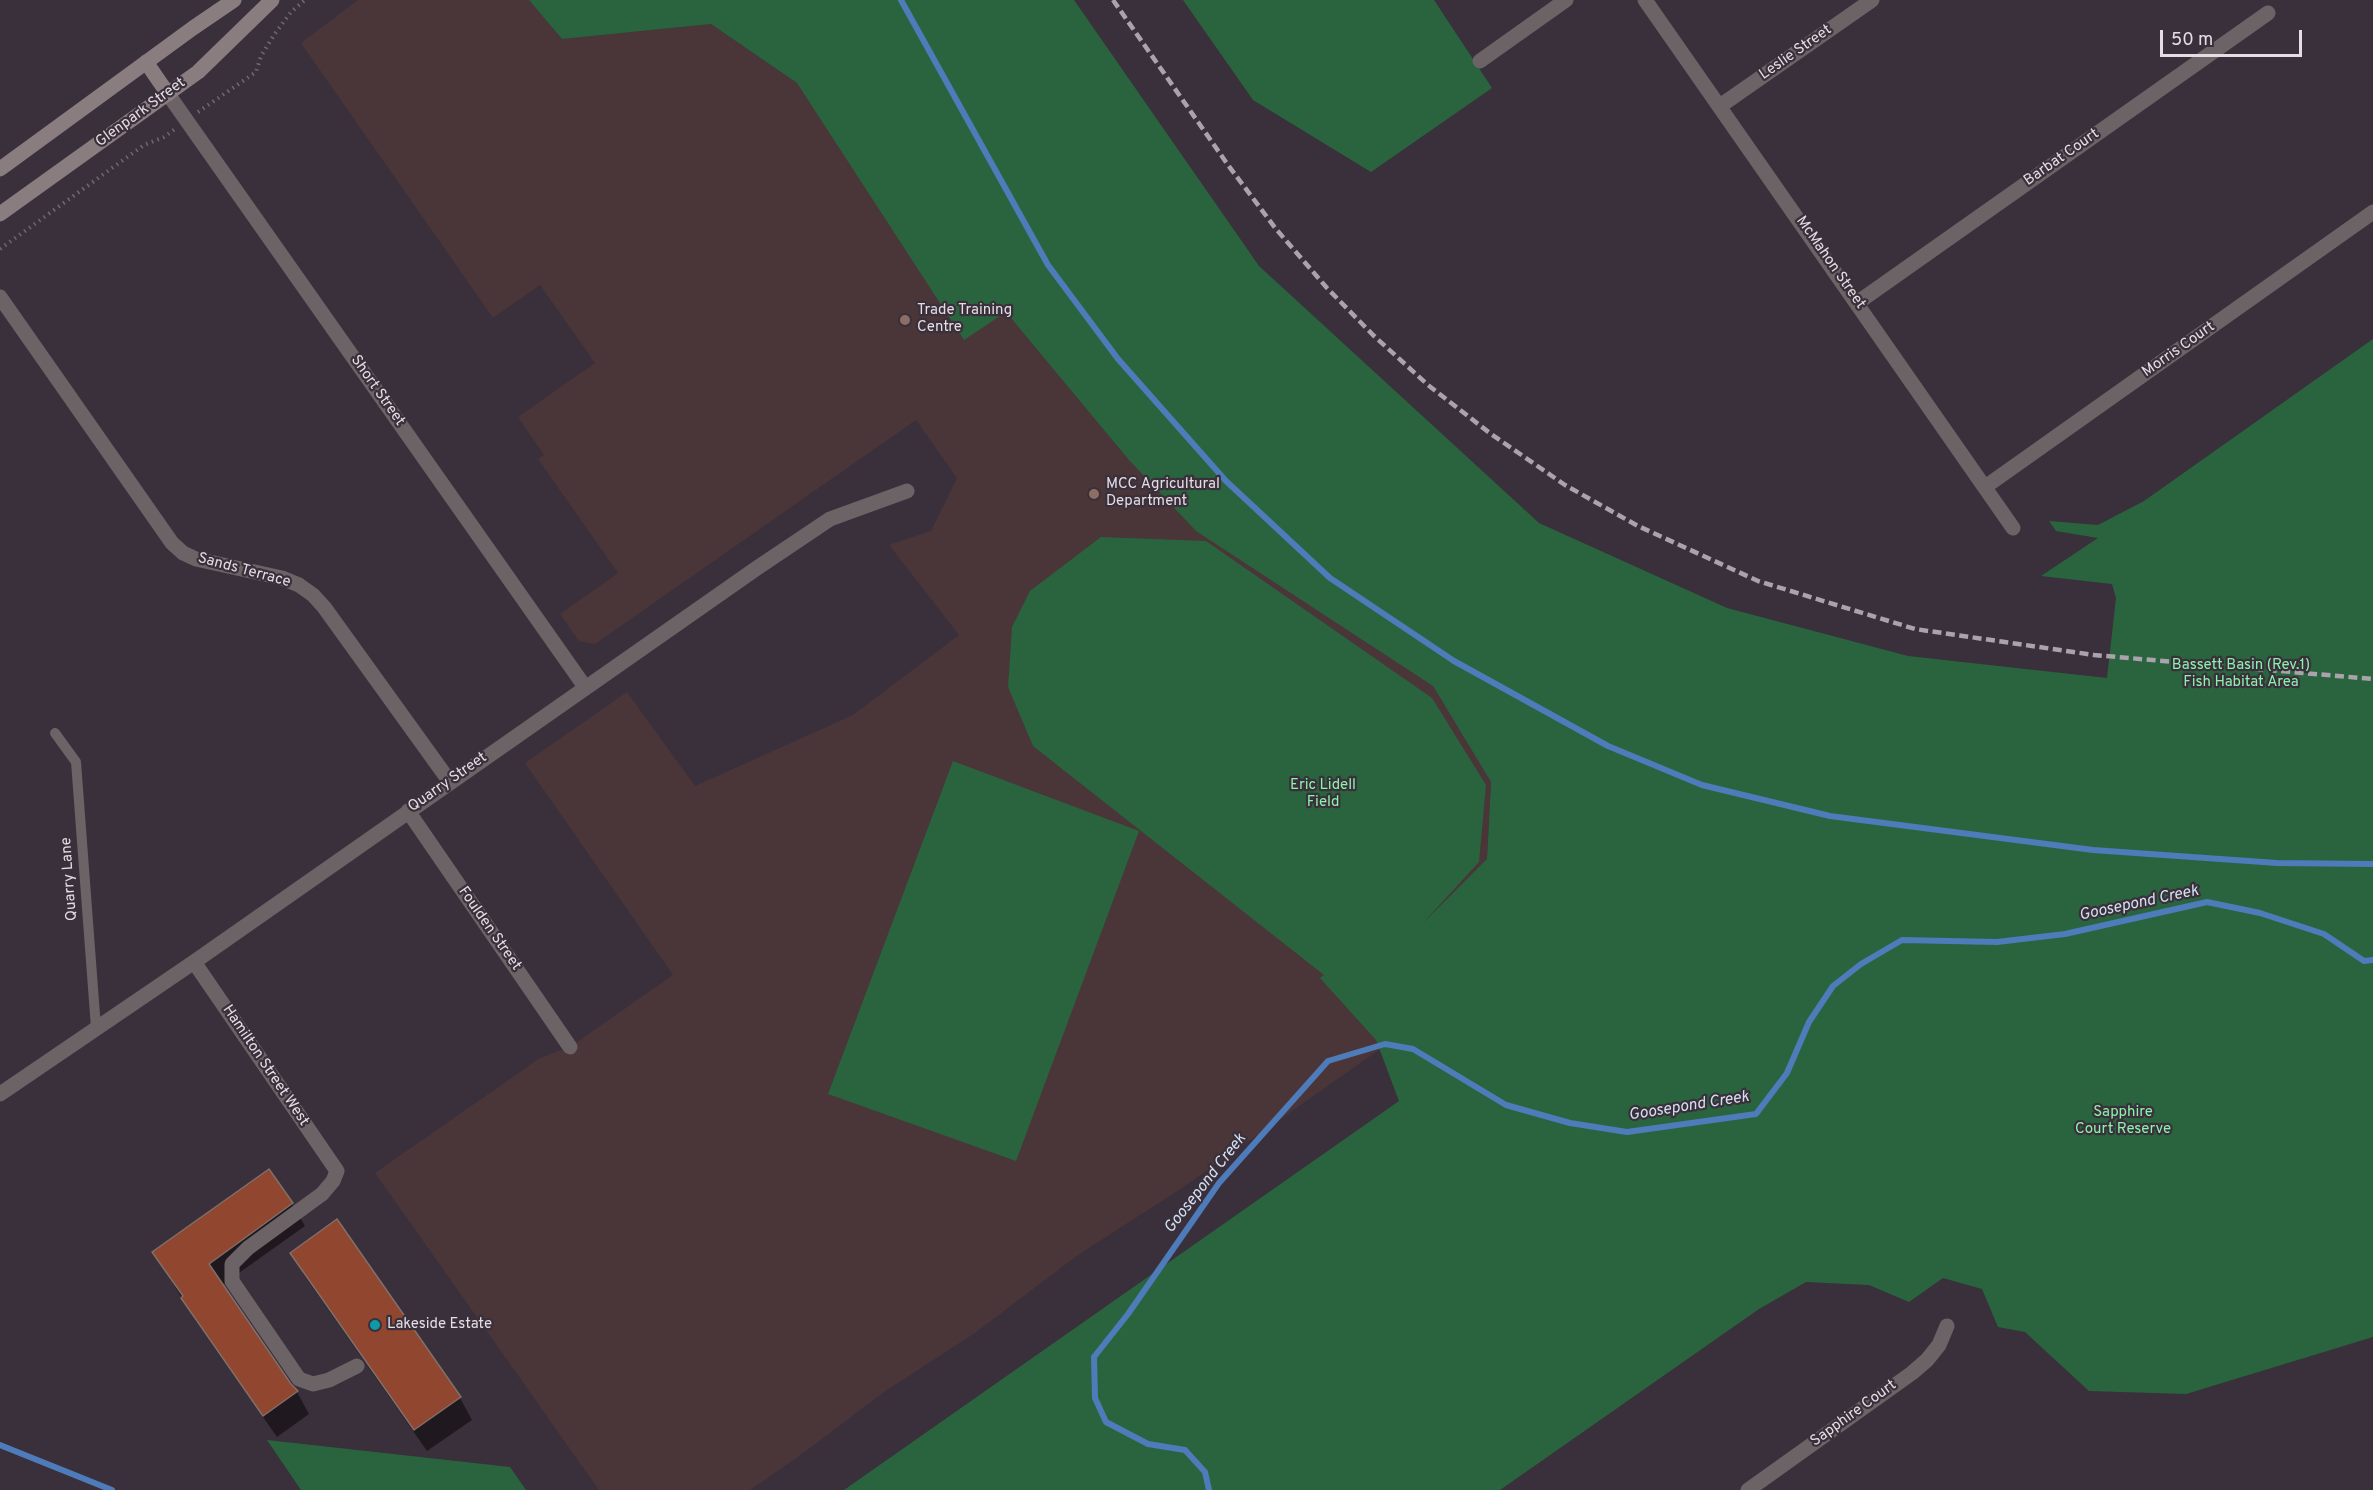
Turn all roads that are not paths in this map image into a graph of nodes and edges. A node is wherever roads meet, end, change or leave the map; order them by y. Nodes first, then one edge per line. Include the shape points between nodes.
1 (234, 0) edge
2 (272, 0) edge
3 (1566, 0) edge
4 (1645, 0) edge
5 (1872, 0) edge
6 (2268, 13) dead end
7 (1480, 61) dead end
8 (146, 62) junction
9 (168, 94) junction
10 (1720, 106) junction
11 (1, 168) edge
12 (2373, 212) edge
13 (0, 214) edge
14 (0, 297) edge
15 (1857, 303) junction
16 (1984, 487) junction
17 (907, 491) dead end
18 (2013, 528) dead end
19 (585, 687) junction
20 (56, 733) dead end
21 (450, 782) junction
22 (408, 812) junction
23 (194, 962) junction
24 (96, 1028) junction
25 (570, 1047) dead end
26 (0, 1094) edge
27 (1947, 1326) dead end
28 (357, 1366) dead end
29 (1748, 1490) edge

1 - 8 main road
2 - 9 main road, Glenpark Street via 219,53
3 - 7 street
4 - 10 street, McMahon Street
5 - 10 street, Leslie Street
6 - 15 street, Barbat Court
8 - 9 main road
8 - 11 main road
9 - 13 main road, Glenpark Street
9 - 19 street, Short Street
10 - 15 street, McMahon Street
12 - 16 street, Morris Court
14 - 21 street, Sands Terrace via 172,543 196,559 282,578 313,595
15 - 16 street, McMahon Street
16 - 18 street, McMahon Street
17 - 19 street, Quarry Street via 830,519
19 - 21 street, Quarry Street
20 - 24 lane, Quarry Lane via 76,762
21 - 22 street, Quarry Street
22 - 23 street, Quarry Street
22 - 25 street, Foulden Street
23 - 24 street, Quarry Street
23 - 28 street, Hamilton Street West via 337,1171 322,1194 232,1264 232,1281 299,1379 313,1384
24 - 26 street, Quarry Street
27 - 29 street, Sapphire Court via 1939,1345 1912,1373

